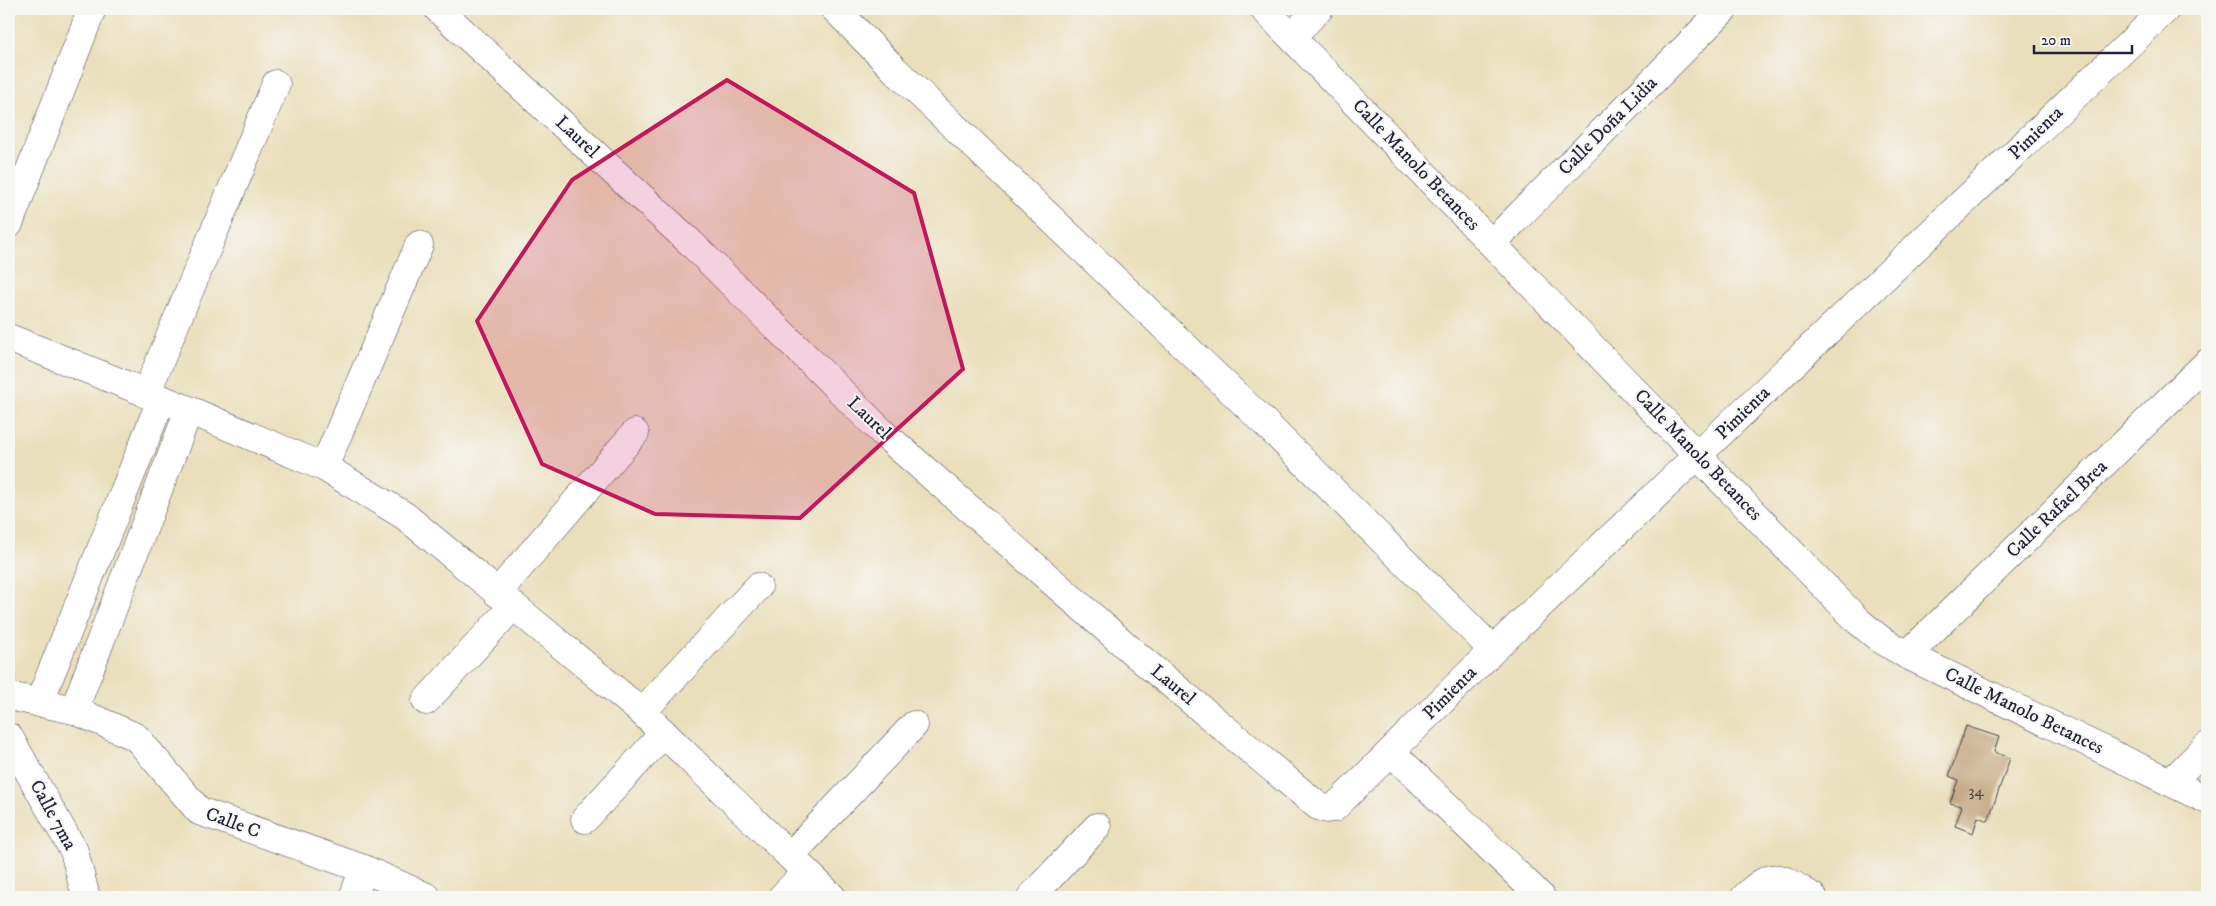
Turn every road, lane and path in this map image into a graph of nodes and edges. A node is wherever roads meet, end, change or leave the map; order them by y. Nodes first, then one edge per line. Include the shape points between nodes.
1 (92, 9) edge
2 (438, 9) edge
3 (835, 9) edge
4 (1264, 9) edge
5 (1319, 9) edge
6 (1724, 9) edge
7 (2166, 9) edge
8 (1292, 36) junction
9 (276, 84) dead end
10 (9, 224) edge
11 (1492, 243) junction
12 (419, 245) dead end
13 (9, 338) edge
14 (2207, 363) edge
15 (153, 397) junction
16 (189, 410) junction
17 (635, 433) dead end
18 (1699, 455) junction
19 (324, 467) junction
20 (758, 587) dead end
21 (505, 599) junction
22 (1493, 650) junction
23 (1907, 655) junction
24 (9, 696) edge
25 (426, 701) dead end
26 (39, 702) junction
27 (74, 710) junction
28 (642, 712) junction
29 (914, 725) dead end
30 (664, 733) junction
31 (9, 737) edge
32 (2207, 746) edge
33 (1391, 752) junction
34 (2171, 782) junction
35 (2207, 800) edge
36 (1318, 806) joint
37 (585, 819) dead end
38 (1097, 827) dead end
39 (798, 864) junction
40 (364, 869) junction
41 (1753, 889) edge
42 (86, 897) edge
43 (353, 897) edge
44 (427, 897) edge
45 (782, 897) edge
46 (832, 897) edge
47 (1031, 897) edge
48 (1541, 897) edge
49 (1813, 897) edge

1 - 10 street
2 - 36 street, Laurel via 692,244 885,435 1134,653
3 - 22 street via 1260,419
4 - 8 street, Calle Manolo Betances
5 - 8 street
6 - 11 street, Calle Doña Lidia
7 - 18 street, Pimienta
8 - 11 street, Calle Manolo Betances
9 - 15 street
11 - 18 street, Calle Manolo Betances
12 - 19 street
13 - 15 street
14 - 23 street, Calle Rafael Brea
15 - 16 street
15 - 26 street
16 - 19 street
16 - 27 street
17 - 21 street
18 - 22 street, Pimienta
18 - 23 street, Calle Manolo Betances via 1858,621
19 - 21 street via 405,516
20 - 28 street
21 - 25 street
21 - 28 street
22 - 33 street, Pimienta
23 - 34 street, Calle Manolo Betances
24 - 26 street, Calle C
26 - 27 street, Calle C
27 - 40 street, Calle C via 136,737 199,811
28 - 30 street
29 - 39 street
30 - 37 street
30 - 39 street
31 - 42 street, Calle 7ma via 74,851
32 - 34 street
33 - 36 street, Pimienta via 1334,808 1326,810
33 - 48 street
34 - 35 street, Calle Manolo Betances
38 - 47 street
39 - 45 street
39 - 46 street
40 - 43 street
40 - 44 street, Calle C
41 - 49 street via 1772,878 1784,880

